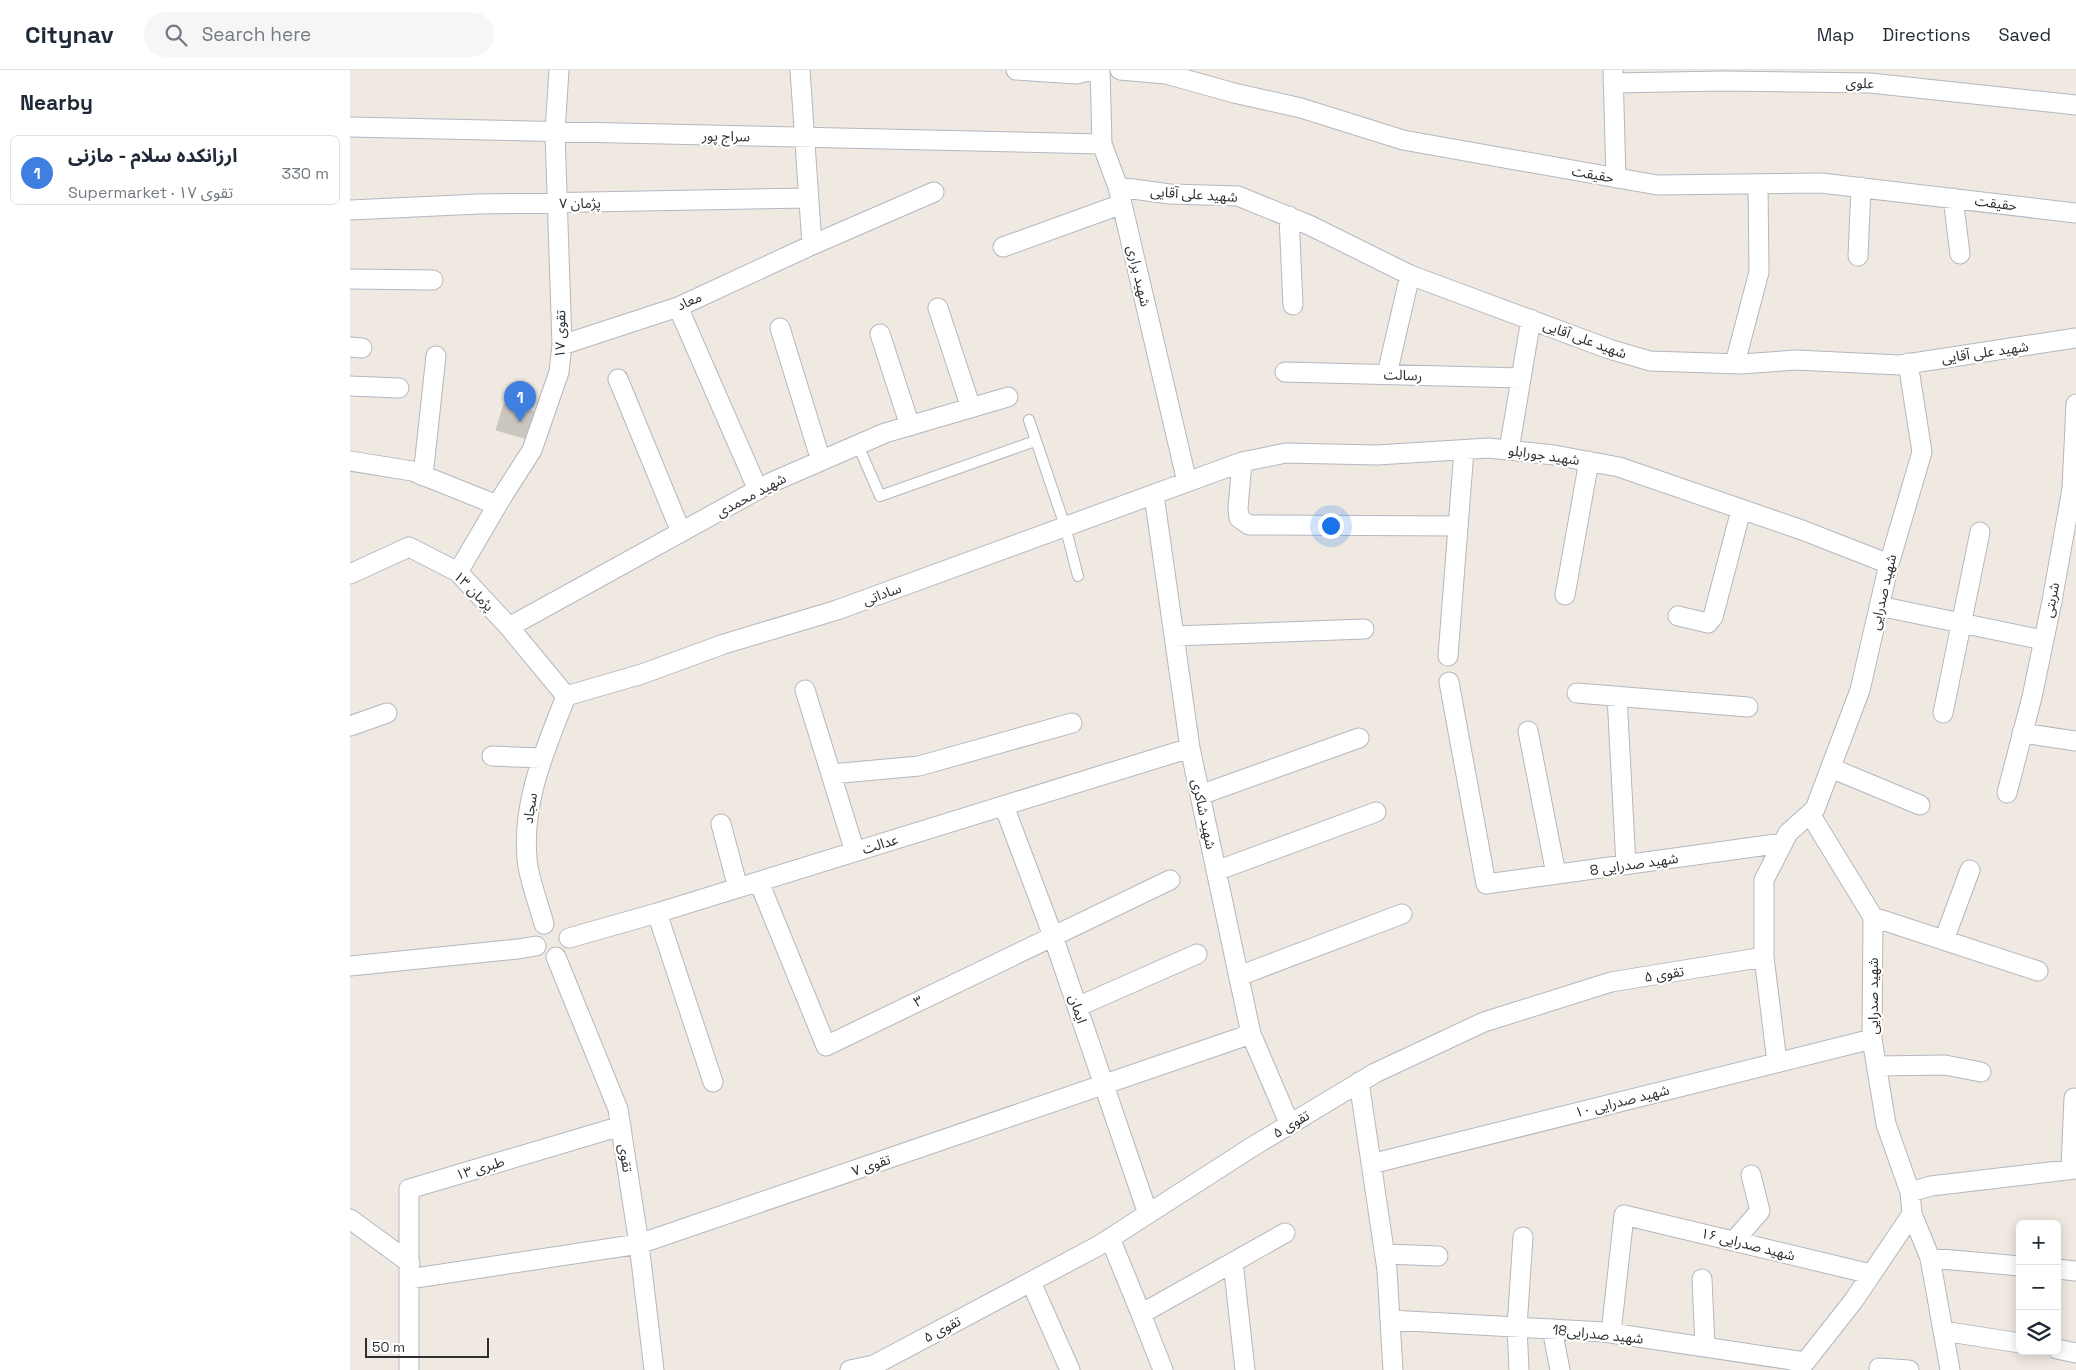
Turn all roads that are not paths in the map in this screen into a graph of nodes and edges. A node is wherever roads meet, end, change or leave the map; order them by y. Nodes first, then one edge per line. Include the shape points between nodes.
1 (559, 70) edge
2 (800, 70) edge
3 (1016, 70) edge
4 (1092, 70) edge
5 (1100, 70) edge
6 (1120, 70) edge
7 (1724, 76) edge
8 (1613, 77) edge
9 (2076, 105) edge
10 (350, 127) edge
11 (555, 132) junction
12 (804, 137) junction
13 (1102, 144) junction
14 (1616, 178) junction
15 (1758, 184) junction
16 (1860, 188) junction
17 (934, 192) dead end
18 (1120, 196) junction
19 (809, 198) junction
20 (1953, 198) junction
21 (558, 204) junction
22 (350, 210) edge
23 (2076, 213) edge
24 (1289, 216) junction
25 (812, 245) junction
26 (1003, 247) dead end
27 (1960, 254) dead end
28 (1858, 256) dead end
29 (1410, 275) junction
30 (350, 279) edge
31 (433, 280) dead end
32 (1293, 305) dead end
33 (678, 307) junction
34 (938, 308) dead end
35 (1531, 319) junction
36 (780, 328) dead end
37 (880, 334) dead end
38 (2076, 338) edge
39 (562, 345) junction
40 (436, 356) dead end
41 (1908, 363) junction
42 (1734, 364) junction
43 (1285, 372) dead end
44 (1387, 374) junction
45 (1521, 378) junction
46 (618, 379) dead end
47 (350, 386) edge
48 (399, 388) dead end
49 (1008, 397) dead end
50 (2076, 404) edge
51 (971, 408) junction
52 (1029, 420) dead end
53 (910, 426) junction
54 (1034, 441) junction
55 (858, 445) junction
56 (1464, 450) junction
57 (1510, 450) junction
58 (350, 461) edge
59 (821, 461) junction
60 (1242, 462) junction
61 (1589, 462) junction
62 (424, 476) junction
63 (1187, 482) junction
64 (758, 490) junction
65 (1154, 495) junction
66 (497, 505) junction
67 (1741, 510) junction
68 (1065, 526) junction
69 (1458, 526) junction
70 (681, 532) junction
71 (1980, 532) dead end
72 (1889, 564) junction
73 (458, 572) junction
74 (350, 574) edge
75 (1078, 576) dead end
76 (1565, 595) dead end
77 (1879, 606) junction
78 (1678, 616) dead end
79 (1962, 623) junction
80 (509, 627) junction
81 (1364, 629) dead end
82 (1174, 636) junction
83 (2044, 640) junction
84 (1448, 656) dead end
85 (1450, 682) dead end
86 (805, 690) dead end
87 (1577, 693) dead end
88 (569, 694) junction
89 (1617, 696) junction
90 (1748, 706) dead end
91 (387, 713) dead end
92 (1943, 713) dead end
93 (1072, 722) dead end
94 (350, 726) edge
95 (1528, 731) dead end
96 (2022, 733) junction
97 (1359, 738) dead end
98 (2076, 741) edge
99 (1190, 748) junction
100 (492, 756) dead end
101 (542, 758) junction
102 (1831, 768) junction
103 (831, 774) junction
104 (2008, 793) dead end
105 (1200, 795) junction
106 (1920, 805) dead end
107 (1004, 806) junction
108 (1376, 812) dead end
109 (1810, 814) junction
110 (721, 824) dead end
111 (1783, 843) junction
112 (855, 852) junction
113 (1626, 865) junction
114 (1970, 870) dead end
115 (1216, 871) junction
116 (1556, 874) junction
117 (1170, 880) dead end
118 (759, 882) junction
119 (738, 888) junction
120 (657, 913) junction
121 (1402, 914) dead end
122 (1873, 917) junction
123 (544, 924) junction
124 (1053, 936) junction
125 (569, 938) junction
126 (1944, 940) junction
127 (536, 946) junction
128 (1196, 954) dead end
129 (556, 957) junction
130 (1764, 957) junction
131 (350, 966) edge
132 (2038, 970) dead end
133 (1239, 976) junction
134 (1077, 1007) junction
135 (1251, 1034) junction
136 (1872, 1039) junction
137 (1777, 1062) junction
138 (1877, 1066) junction
139 (1981, 1072) dead end
140 (713, 1082) dead end
141 (1359, 1082) junction
142 (1103, 1085) junction
143 (2074, 1098) dead end
144 (1290, 1125) junction
145 (621, 1126) junction
146 (1371, 1164) junction
147 (2074, 1169) edge
148 (1751, 1175) dead end
149 (1910, 1192) junction
150 (1148, 1214) junction
151 (1912, 1214) junction
152 (350, 1219) edge
153 (1285, 1233) dead end
154 (1523, 1237) dead end
155 (1110, 1238) junction
156 (1734, 1241) junction
157 (639, 1244) junction
158 (1385, 1254) junction
159 (1438, 1256) dead end
160 (1930, 1258) junction
161 (1233, 1262) junction
162 (2016, 1266) edge
163 (2061, 1269) edge
164 (410, 1271) junction
165 (2076, 1271) edge
166 (1871, 1274) junction
167 (1702, 1279) dead end
168 (1031, 1282) junction
169 (1141, 1314) junction
170 (1390, 1320) junction
171 (1517, 1327) junction
172 (1552, 1329) junction
173 (1943, 1330) junction
174 (1611, 1333) junction
175 (2016, 1342) edge
176 (1705, 1347) junction
177 (2061, 1350) edge
178 (2076, 1352) edge
179 (880, 1366) edge
180 (1802, 1366) edge
181 (1879, 1368) dead end
182 (409, 1370) edge
183 (654, 1370) edge
184 (850, 1370) edge
185 (1070, 1370) edge
186 (1163, 1370) edge
187 (1245, 1370) edge
188 (1393, 1370) edge
189 (1519, 1370) edge
190 (1560, 1370) edge
191 (1909, 1370) edge
192 (1950, 1370) edge

1 - 11 street, تقوی ۱۷
2 - 12 street
3 - 4 street via 1076,74
5 - 13 street, شهید براری
6 - 14 street, حقیقت via 1166,74 1301,108 1402,140
7 - 8 street, علوی
7 - 9 street, علوی via 1870,83
8 - 14 street
10 - 11 street, سراج پور
11 - 12 street, سراج پور
11 - 21 street, تقوی ۱۷
12 - 13 street, سراج پور
12 - 19 street
13 - 18 street, شهید براری
14 - 15 street, حقیقت via 1657,185
15 - 16 street, حقیقت via 1821,183
15 - 42 street via 1760,272
16 - 20 street, حقیقت
16 - 28 street
17 - 25 street, معاد
18 - 24 street, شهید علی آقایی via 1238,196
18 - 26 street
18 - 63 street, شهید براری
19 - 21 street, پژمان ۷
19 - 25 street
20 - 23 street, حقیقت
20 - 27 street
21 - 22 street, پژمان ۷
21 - 39 street, تقوی ۱۷
24 - 29 street, شهید علی آقایی
24 - 32 street
25 - 33 street, معاد
29 - 35 street, شهید علی آقایی
29 - 44 street
30 - 31 street
33 - 39 street, معاد
33 - 64 street
34 - 51 street
35 - 42 street, شهید علی آقایی via 1650,361
35 - 45 street
36 - 59 street
37 - 53 street
38 - 41 street, شهید علی آقایی
39 - 66 street, تقوی ۱۷ via 559,372 532,450
40 - 62 street
41 - 42 street, شهید علی آقایی via 1796,360
41 - 72 street, شهید صدرایی via 1922,452
43 - 44 street, رسالت
44 - 45 street, رسالت
45 - 57 street
46 - 70 street
47 - 48 street
49 - 51 street, شهید محمدی
50 - 83 street, شربتی via 2072,489
51 - 53 street, شهید محمدی
52 - 54 lane
53 - 55 street, شهید محمدی
54 - 55 lane via 880,496
54 - 68 lane
55 - 59 street, شهید محمدی
56 - 57 street, شهید جورابلو
56 - 60 street, شهید جورابلو via 1377,455 1286,453
56 - 69 street
57 - 61 street, شهید جورابلو
58 - 62 street via 412,471
59 - 64 street, شهید محمدی
60 - 63 street, شهید جورابلو
60 - 69 street via 1239,518 1249,525
61 - 67 street, شهید جورابلو via 1619,467
61 - 76 street
62 - 66 street
63 - 65 street, ساداتی
64 - 70 street, شهید محمدی
65 - 68 street, ساداتی
65 - 82 street, شهید شاکری
66 - 73 street, تقوی ۱۷
67 - 72 street, شهید جورابلو
67 - 78 street via 1713,617 1708,623
68 - 75 lane
68 - 88 street, ساداتی via 837,610 724,644 642,674
69 - 84 street
70 - 80 street, شهید محمدی
71 - 79 street
72 - 77 street, شهید صدرایی
73 - 74 street, پژمان ۱۳ via 409,547
73 - 80 street, پژمان ۱۳
77 - 79 street
77 - 102 street, شهید صدرایی via 1860,690
79 - 83 street
79 - 92 street
80 - 88 street, پژمان ۱۳
81 - 82 street
82 - 99 street, شهید شاکری
83 - 96 street, شربتی
85 - 116 street, شهید صدرایی 8 via 1486,884
86 - 103 street
87 - 89 street
88 - 101 street, سجاد
89 - 90 street
89 - 113 street
91 - 94 street
93 - 103 street via 919,766
95 - 116 street
96 - 98 street
96 - 104 street, شربتی
97 - 105 street
99 - 105 street, شهید شاکری
99 - 107 street, عدالت
100 - 101 street
101 - 123 street, سجاد via 531,796 526,840 527,860
102 - 106 street
102 - 109 street, شهید صدرایی via 1816,810
103 - 112 street
105 - 115 street, شهید شاکری
107 - 112 street, عدالت
107 - 124 street, ایمان
108 - 115 street
109 - 111 street, شهید صدرایی via 1788,833
109 - 122 street
110 - 119 street
111 - 113 street, شهید صدرایی 8
111 - 130 street, شهید صدرایی via 1764,880
112 - 118 street, عدالت
113 - 116 street, شهید صدرایی 8
114 - 126 street
115 - 133 street, شهید شاکری
117 - 124 street, ۳
118 - 119 street, عدالت
118 - 124 street, ۳ via 826,1046
119 - 120 street, عدالت
120 - 125 street, عدالت
120 - 140 street
121 - 133 street
122 - 126 street
122 - 136 street, شهید صدرایی
123 - 125 street via 560,925
123 - 127 street via 535,938
124 - 134 street, ایمان
125 - 129 street via 568,946
126 - 132 street
127 - 129 street via 548,956
127 - 131 street
128 - 134 street
129 - 145 street, تقوی via 618,1109
130 - 137 street, شهید صدرایی
130 - 141 street, تقوی ۵ via 1602,985 1484,1022
133 - 135 street, شهید شاکری
134 - 142 street, ایمان
135 - 142 street, تقوی ۷
135 - 144 street, شهید شاکری
136 - 137 street, شهید صدرایی ۱۰
136 - 138 street, شهید صدرایی
137 - 146 street, شهید صدرایی ۱۰
138 - 139 street via 1945,1065
138 - 149 street, شهید صدرایی via 1886,1124
141 - 144 street, تقوی ۵
141 - 146 street
142 - 150 street, ایمان
142 - 157 street, تقوی ۷
143 - 147 street
144 - 150 street, تقوی ۵
145 - 157 street, تقوی
145 - 164 street, طبری ۱۳ via 409,1189
146 - 158 street
147 - 149 street via 1931,1186
148 - 156 street via 1760,1211
149 - 151 street, شهید صدرایی
150 - 155 street, تقوی ۵
151 - 160 street, شهید صدرایی
151 - 166 street
152 - 164 street
153 - 161 street
154 - 171 street
155 - 168 street, تقوی ۵
155 - 169 street
156 - 166 street, شهید صدرایی ۱۶
156 - 174 street, شهید صدرایی ۱۶ via 1624,1214
157 - 164 street, تقوی ۷
157 - 183 street, تقوی
158 - 159 street
158 - 170 street
160 - 162 street
160 - 173 street, شهید صدرایی
161 - 169 street
161 - 187 street
163 - 165 street
164 - 182 street
166 - 180 street
167 - 176 street
168 - 179 street, تقوی ۵
168 - 185 street
169 - 186 street
170 - 171 street, شهید صدرایی18
170 - 188 street
171 - 172 street, شهید صدرایی18
171 - 189 street
172 - 174 street, شهید صدرایی18
172 - 190 street
173 - 175 street
173 - 192 street, شهید صدرایی
174 - 176 street, شهید صدرایی18
176 - 180 street, شهید صدرایی18
177 - 178 street
179 - 184 street, تقوی ۵
181 - 191 street

